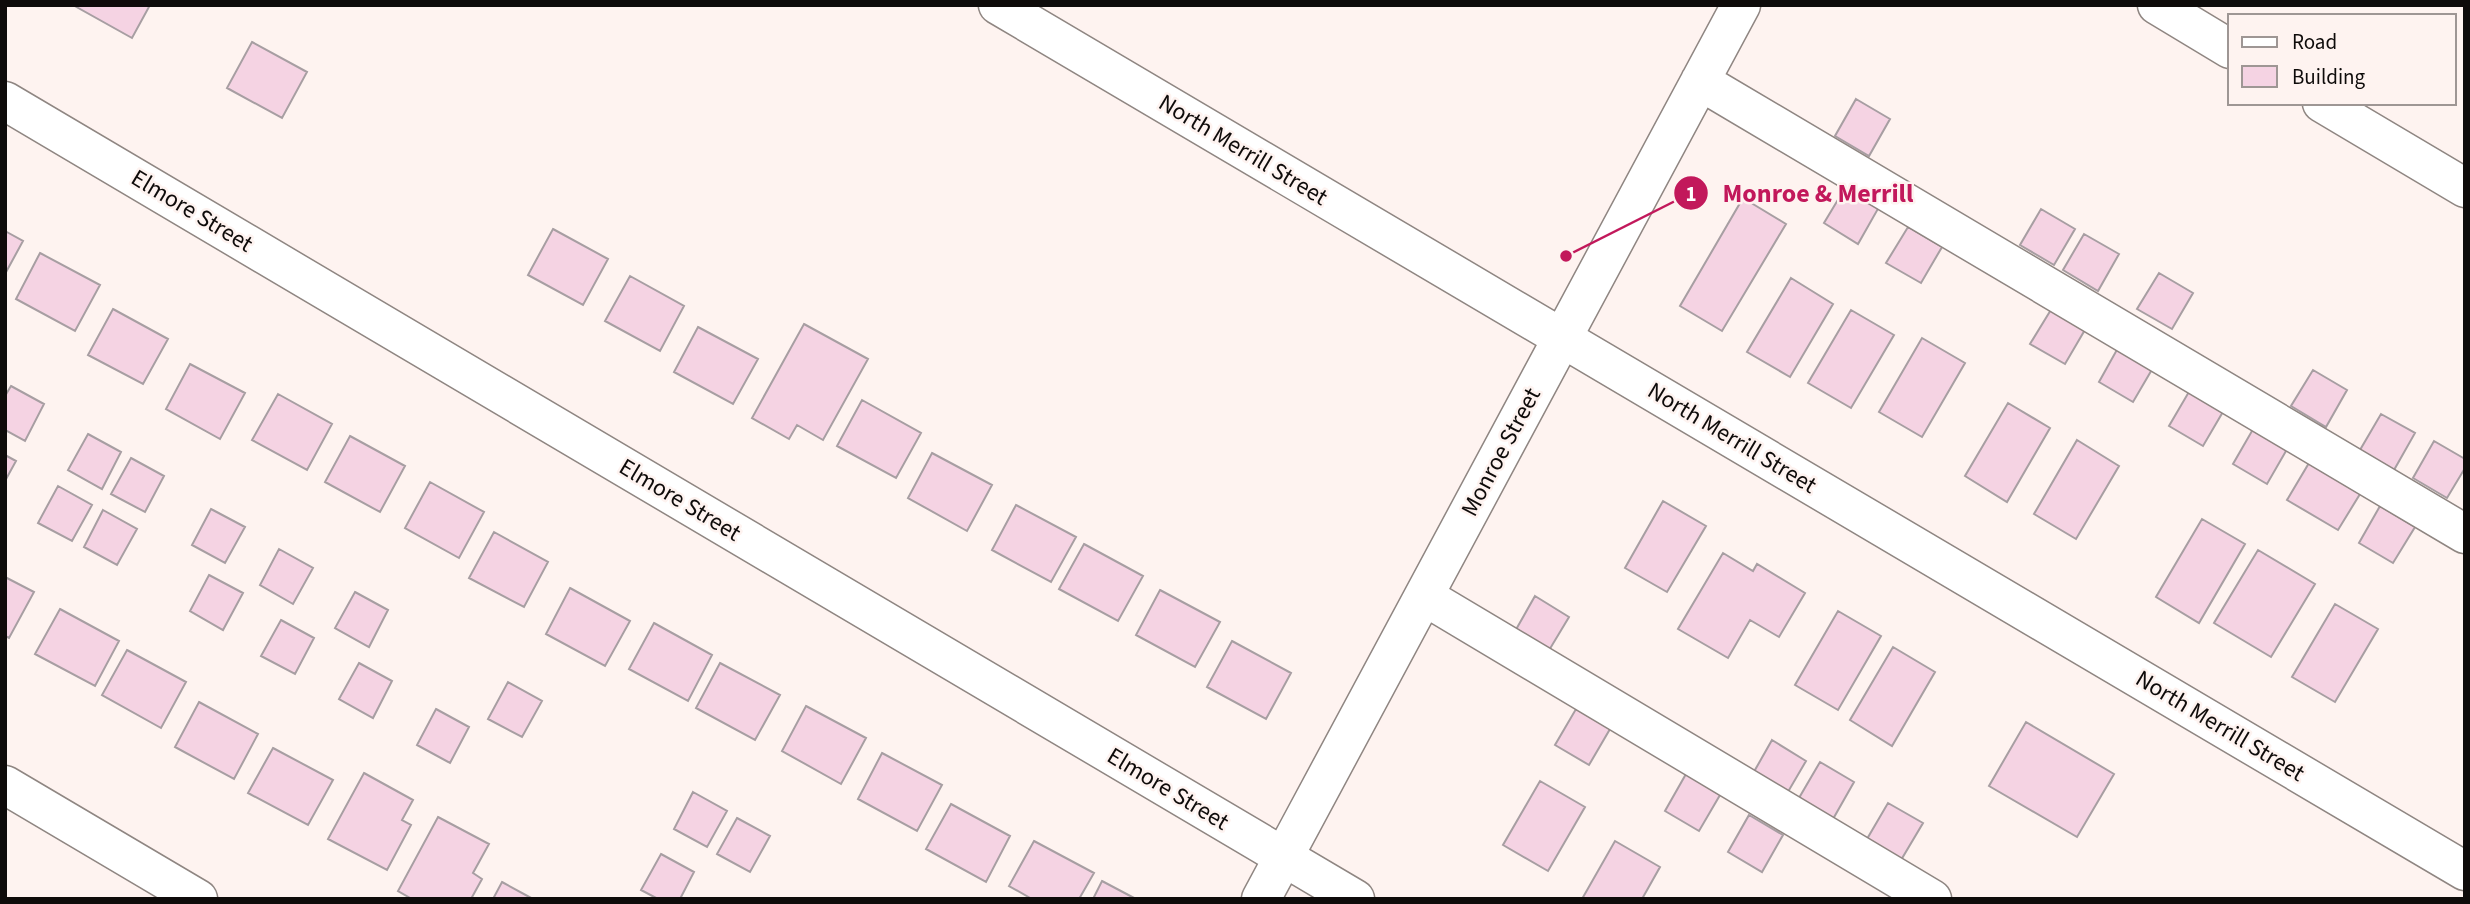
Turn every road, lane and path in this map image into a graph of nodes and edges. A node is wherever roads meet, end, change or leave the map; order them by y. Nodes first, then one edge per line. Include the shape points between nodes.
1 (998, 5) edge
2 (1741, 5) edge
3 (2157, 5) edge
4 (2228, 48) edge
5 (1700, 81) junction
6 (5, 101) edge
7 (2325, 105) edge
8 (2465, 188) edge
9 (1562, 338) junction
10 (2465, 534) edge
11 (1424, 597) junction
12 (5, 785) edge
13 (1284, 858) junction
14 (2465, 871) edge
15 (198, 899) edge
16 (1261, 899) edge
17 (1355, 899) edge
18 (1932, 899) edge

1 - 9 street, North Merrill Street
2 - 5 street, Monroe Street
3 - 4 street
5 - 9 street, Monroe Street
5 - 10 street
6 - 13 street, Elmore Street
7 - 8 street
9 - 11 street, Monroe Street
9 - 14 street, North Merrill Street
11 - 13 street, Monroe Street
11 - 18 street
12 - 15 street
13 - 16 street, Monroe Street
13 - 17 street, Elmore Street

